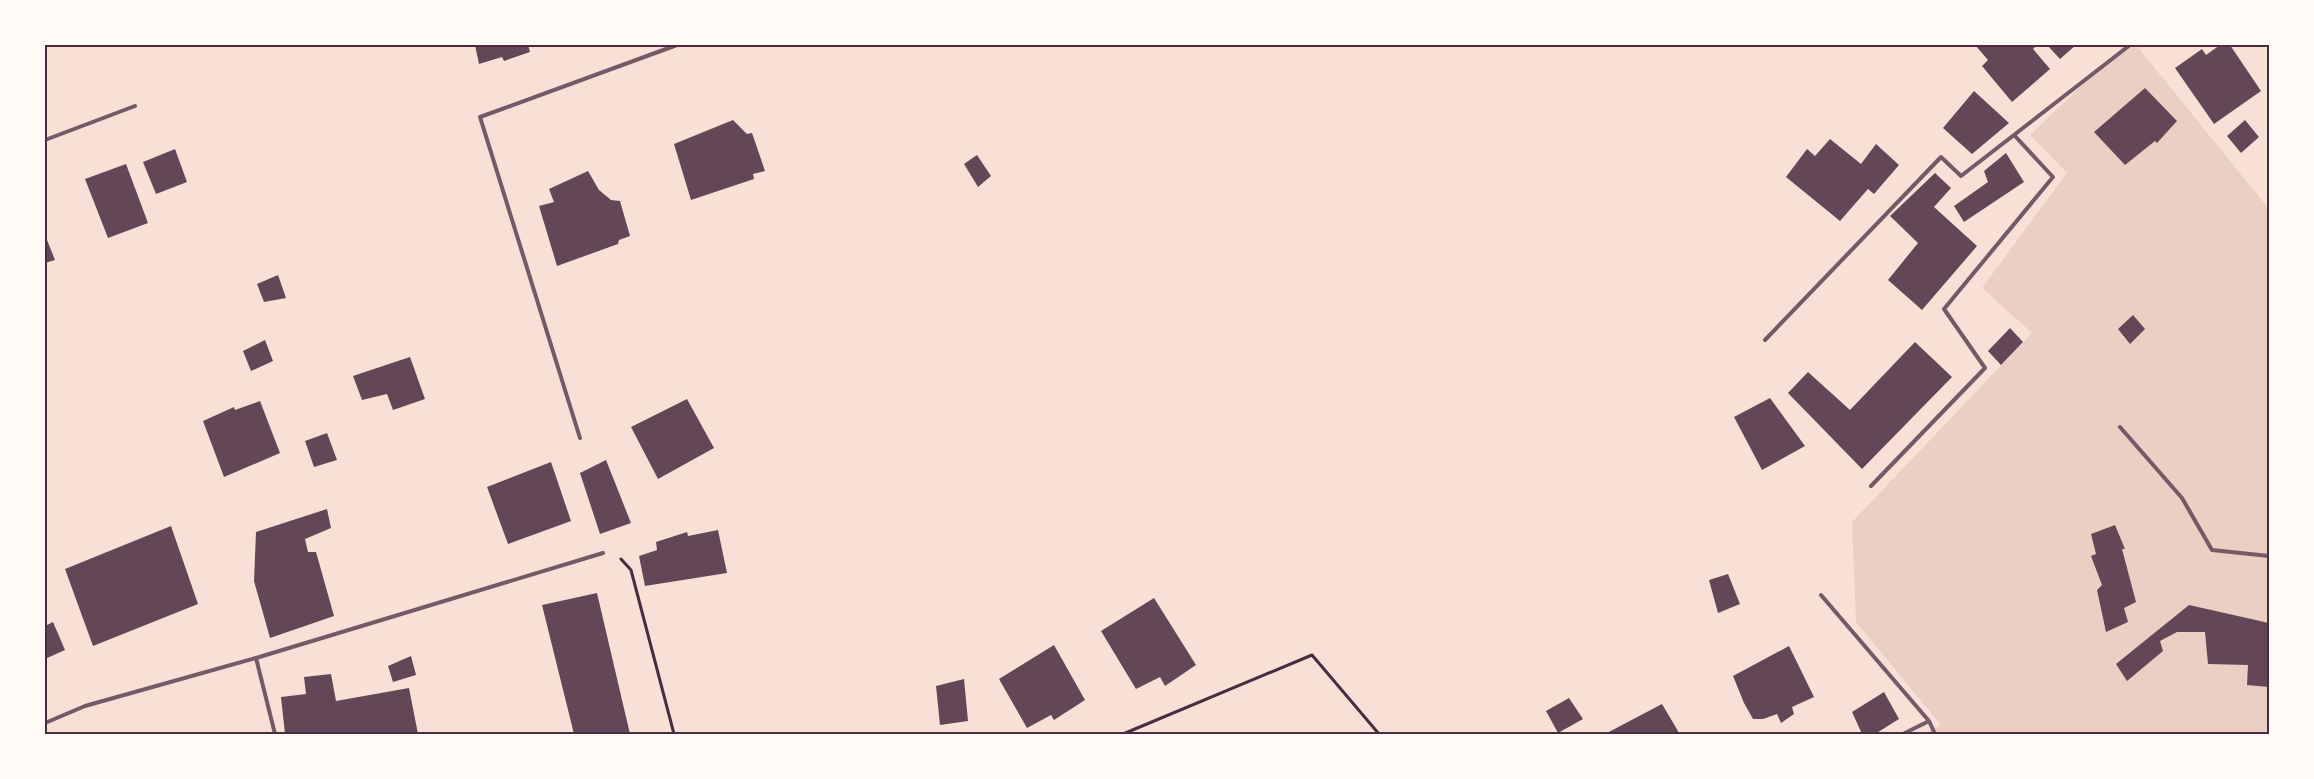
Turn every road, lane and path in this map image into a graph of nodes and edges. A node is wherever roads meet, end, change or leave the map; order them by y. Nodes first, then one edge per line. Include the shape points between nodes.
1 (677, 45) edge
2 (2130, 45) edge
3 (135, 106) dead end
4 (2014, 135) junction
5 (45, 140) edge
6 (1765, 340) dead end
7 (2120, 426) dead end
8 (580, 438) dead end
9 (1871, 486) dead end
10 (602, 553) joint
11 (2269, 556) edge
12 (1821, 595) dead end
13 (256, 658) junction
14 (1929, 721) junction
15 (45, 723) edge
16 (275, 734) edge
17 (674, 734) edge
18 (1123, 734) edge
19 (1379, 734) edge
20 (1903, 734) edge
21 (1935, 734) edge

1 - 8 lane via 480,117
2 - 4 lane
3 - 5 lane
4 - 6 lane via 1961,176 1941,157
4 - 9 lane via 2053,177 1944,309 1985,368
7 - 11 lane via 2182,498 2212,550
10 - 13 lane
10 - 17 path via 618,556 630,570
12 - 14 lane
13 - 15 lane via 85,706
13 - 16 lane
14 - 20 lane
14 - 21 lane
18 - 19 path via 1312,655

